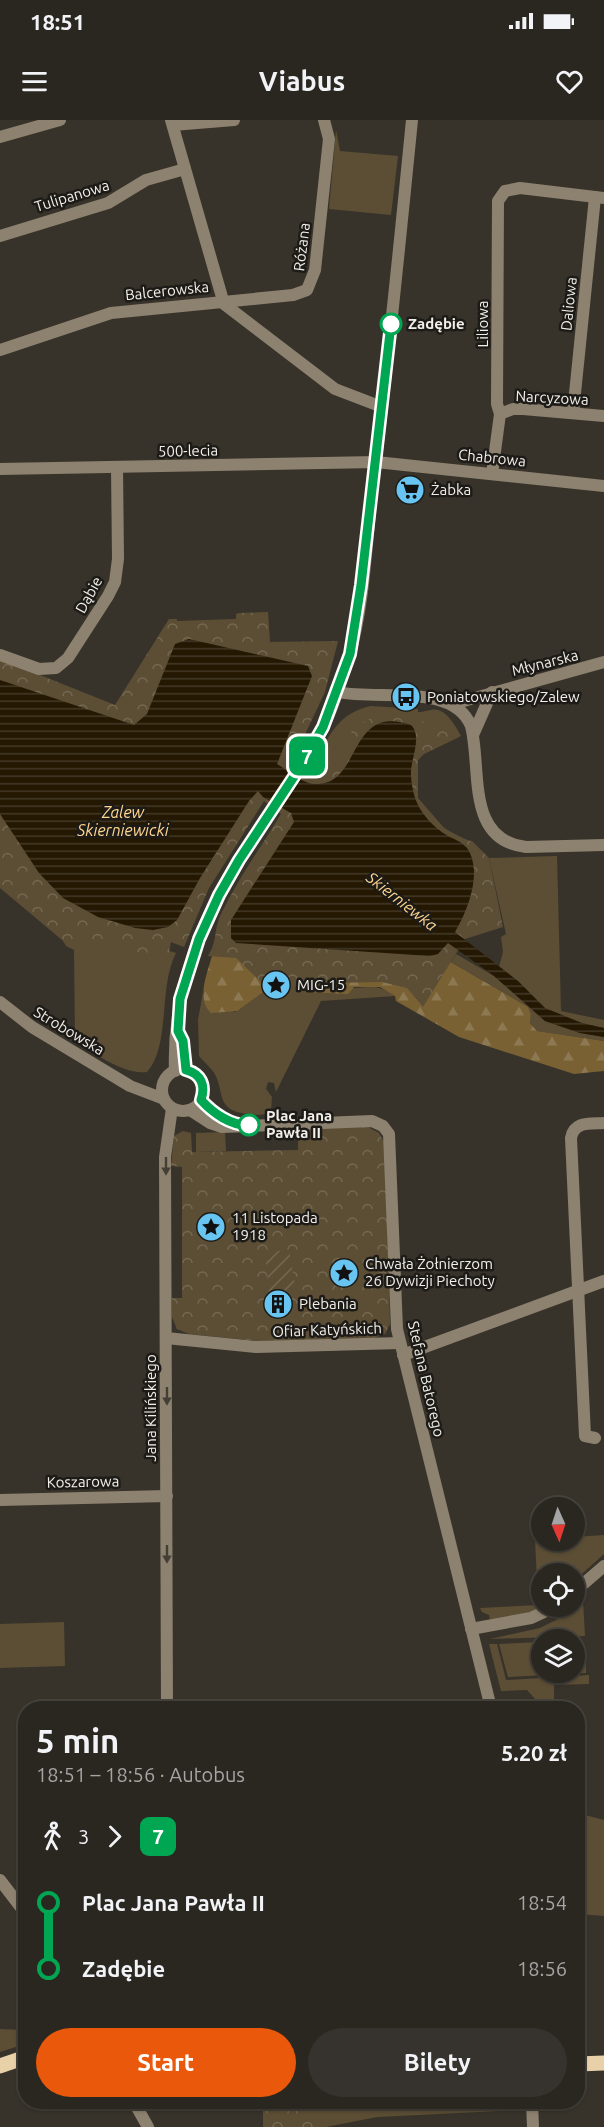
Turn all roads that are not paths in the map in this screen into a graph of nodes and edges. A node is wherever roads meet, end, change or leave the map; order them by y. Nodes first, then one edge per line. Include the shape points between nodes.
1 (60, 120) edge
2 (234, 120) edge
3 (324, 120) edge
4 (412, 120) edge
5 (172, 123) edge
6 (0, 136) edge
7 (185, 169) junction
8 (599, 198) edge
9 (0, 236) edge
10 (221, 300) junction
11 (0, 350) edge
12 (382, 406) junction
13 (573, 413) junction
14 (500, 414) junction
15 (604, 416) edge
16 (376, 462) junction
17 (117, 467) junction
18 (0, 469) edge
19 (492, 474) junction
20 (604, 486) edge
21 (0, 655) edge
22 (604, 662) edge
23 (338, 692) junction
24 (492, 692) junction
25 (453, 704) junction
26 (473, 735) junction
27 (604, 845) edge
28 (0, 1002) edge
29 (181, 1070) junction
30 (166, 1098) junction
31 (201, 1100) junction
32 (190, 1110) junction
33 (604, 1123) edge
34 (237, 1125) junction
35 (604, 1281) edge
36 (578, 1288) junction
37 (166, 1338) junction
38 (401, 1349) junction
39 (595, 1438) dead end
40 (166, 1496) junction
41 (0, 1500) edge
42 (604, 1566) edge
43 (585, 1582) edge
44 (533, 1617) edge
45 (471, 1629) junction
46 (167, 1701) edge
47 (489, 1701) edge
48 (0, 1880) edge
49 (18, 1904) edge
50 (18, 2060) edge
51 (604, 2063) edge
52 (585, 2064) edge
53 (0, 2066) edge
54 (138, 2109) edge
55 (532, 2109) edge
56 (148, 2127) edge
57 (533, 2127) edge

1 - 6 street
2 - 5 street
3 - 10 street, Różana via 329,139 310,286 293,294
4 - 12 street
5 - 7 street
7 - 9 street, Tulipanowa via 146,180 108,203
7 - 10 street
8 - 13 street, Daliowa
8 - 14 street, Liliowa via 520,188 501,195 497,207
10 - 11 street, Balcerowska via 111,313
10 - 12 street, Balcerowska via 329,385
12 - 16 street
13 - 14 street, Narcyzowa via 513,409
13 - 15 street, Narcyzowa
14 - 19 street, Liliowa
16 - 17 street, 500-lecia
16 - 19 street, Chabrowa
16 - 23 street via 354,633
17 - 18 street, 500-lecia
17 - 21 street, Dąbie via 118,559 115,582 108,596 68,658 56,668 39,669
19 - 20 street, Chabrowa
22 - 24 street, Młynarska
23 - 25 street via 433,698
23 - 29 street via 299,769 239,860 202,930 180,999
24 - 25 street, Młynarska
24 - 26 street
25 - 26 street via 465,715
26 - 27 street via 482,815 495,834 509,843 526,846
28 - 30 street, Strobowska via 32,1027 135,1089
29 - 30 street via 166,1078
29 - 31 street via 201,1079
30 - 32 street
30 -> 37 street, Jana Kilińskiego
31 - 32 street
31 - 34 street
32 - 34 street, Stefana Batorego via 214,1125
33 - 36 street via 579,1125 571,1134
34 - 38 street, Stefana Batorego via 372,1121 387,1130 391,1141 396,1311
35 - 36 street, Ofiar Katyńskich
36 - 38 street, Ofiar Katyńskich
36 - 39 street via 585,1436
37 - 38 street, Ofiar Katyńskich via 256,1347
37 -> 40 street, Jana Kilińskiego
38 - 45 street, Stefana Batorego
40 - 41 street, Koszarowa
40 -> 46 street, Jana Kilińskiego
42 - 43 street
44 - 45 street
45 - 47 street, Stefana Batorego
48 - 49 street
50 - 53 main road
51 - 52 main road
54 - 56 street
55 - 57 street

